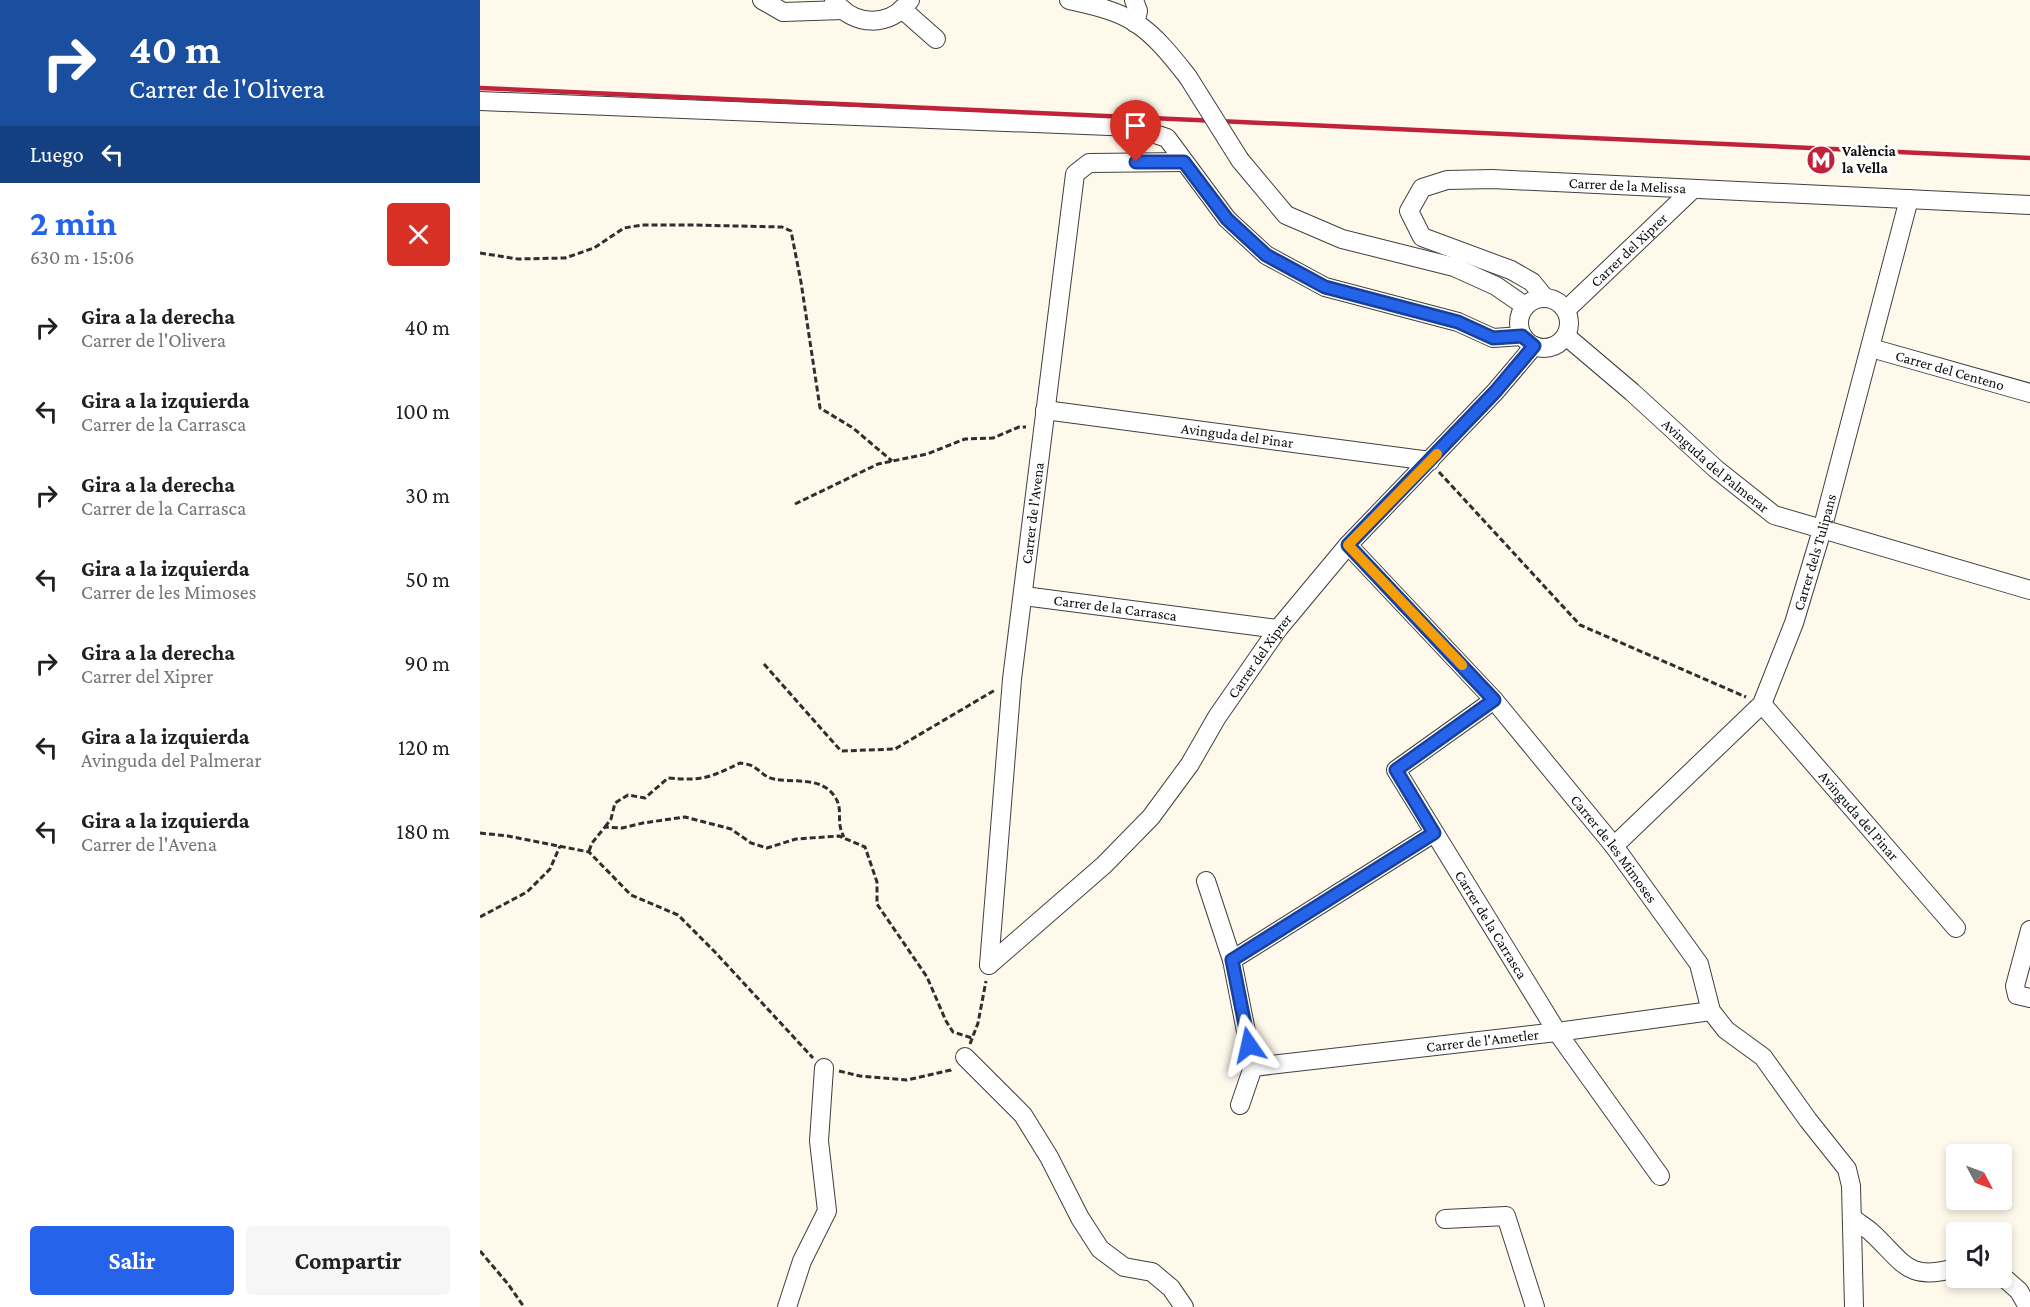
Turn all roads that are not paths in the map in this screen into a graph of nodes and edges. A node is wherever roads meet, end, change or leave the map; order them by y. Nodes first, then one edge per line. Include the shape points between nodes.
1 (762, 0) edge
2 (807, 0) edge
3 (1069, 0) edge
4 (1134, 0) edge
5 (838, 5) edge
6 (906, 5) edge
7 (783, 12) junction
8 (1135, 22) junction
9 (936, 39) dead end
10 (480, 101) edge
11 (1184, 162) junction
12 (1693, 189) junction
13 (1909, 199) junction
14 (2030, 205) edge
15 (1545, 298) junction
16 (1525, 306) junction
17 (1566, 310) junction
18 (1566, 336) junction
19 (1528, 341) junction
20 (1871, 348) junction
21 (2030, 393) edge
22 (1044, 419) junction
23 (1430, 461) junction
24 (1822, 530) junction
25 (1348, 545) junction
26 (2030, 590) edge
27 (1024, 596) junction
28 (1278, 629) junction
29 (1494, 700) junction
30 (1762, 704) junction
31 (1434, 833) junction
32 (1614, 846) junction
33 (1206, 881) dead end
34 (1956, 928) dead end
35 (2030, 930) edge
36 (1232, 960) junction
37 (989, 965) joint
38 (2030, 998) edge
39 (1712, 1011) junction
40 (1557, 1032) junction
41 (965, 1058) road end
42 (1253, 1067) junction
43 (824, 1068) road end
44 (1240, 1105) dead end
45 (1660, 1176) dead end
46 (1852, 1218) junction
47 (1444, 1219) dead end
48 (1946, 1272) edge
49 (2012, 1285) edge
50 (787, 1307) edge
51 (1184, 1307) edge
52 (1535, 1307) edge
53 (1854, 1307) edge
54 (2028, 1307) edge

1 - 7 street
2 - 7 street
3 - 8 street via 1099,6
4 - 8 street via 1138,11
5 - 6 street via 860,20 879,21 892,17
5 - 7 street
6 - 9 street
8 - 16 street, bridge via 1188,77 1240,160 1286,215 1342,239 1454,267 1496,286
10 - 11 street via 1134,126 1167,138
11 - 19 street via 1227,219 1266,255 1325,287 1458,322 1493,338
11 - 22 street, Carrer de l'Avena via 1089,163 1075,174
12 - 13 street, Carrer de la Melissa
12 - 15 street, Carrer de la Melissa via 1492,179 1447,180 1422,188 1409,211 1422,237 1511,270 1532,282
12 - 17 street, Carrer del Xiprer
13 - 14 street, Carrer de la Melissa
13 - 20 street, Carrer dels Tulipans
15 - 16 street
15 - 17 street via 1554,299
16 - 19 street via 1519,321
17 - 18 street
18 - 19 street via 1555,346 1541,348
18 - 24 street, Avinguda del Palmerar via 1716,470 1774,515
19 - 23 street, Carrer del Xiprer via 1495,392
20 - 21 street, Carrer del Centeno
20 - 24 street, Carrer dels Tulipans
22 - 23 street, Avinguda del Pinar
22 - 27 street, Carrer de l'Avena
23 - 25 street, Carrer del Xiprer
24 - 26 street, Avinguda del Palmerar
24 - 30 street, Carrer dels Tulipans via 1794,623
25 - 28 street, Carrer del Xiprer
25 - 29 street, Carrer de les Mimoses
27 - 28 street, Carrer de la Carrasca
27 - 37 street, Carrer de l'Avena via 1012,679
28 - 37 street, Carrer del Xiprer via 1151,817 1104,865
29 - 31 street, Carrer de la Carrasca via 1396,770
29 - 32 street, Carrer de les Mimoses
30 - 32 street, Carrer dels Tulipans
30 - 34 street, Avinguda del Pinar
31 - 36 street
31 - 40 street, Carrer de la Carrasca
32 - 39 street, Carrer de les Mimoses via 1699,964
33 - 36 street
35 - 38 street via 2015,986 2017,995
36 - 42 street
39 - 40 street, Carrer de l'Ametler
39 - 46 street, Carrer de les Mimoses via 1726,1030 1763,1057 1847,1169
40 - 42 street, Carrer de l'Ametler
40 - 45 street, Carrer de la Carrasca
41 - 51 street via 1023,1115 1100,1249 1124,1267 1152,1272 1171,1288
42 - 44 street
43 - 50 street via 819,1141 827,1211 802,1261
46 - 48 street via 1871,1231 1900,1263 1920,1273
46 - 53 street
47 - 52 street via 1506,1216
49 - 54 street

